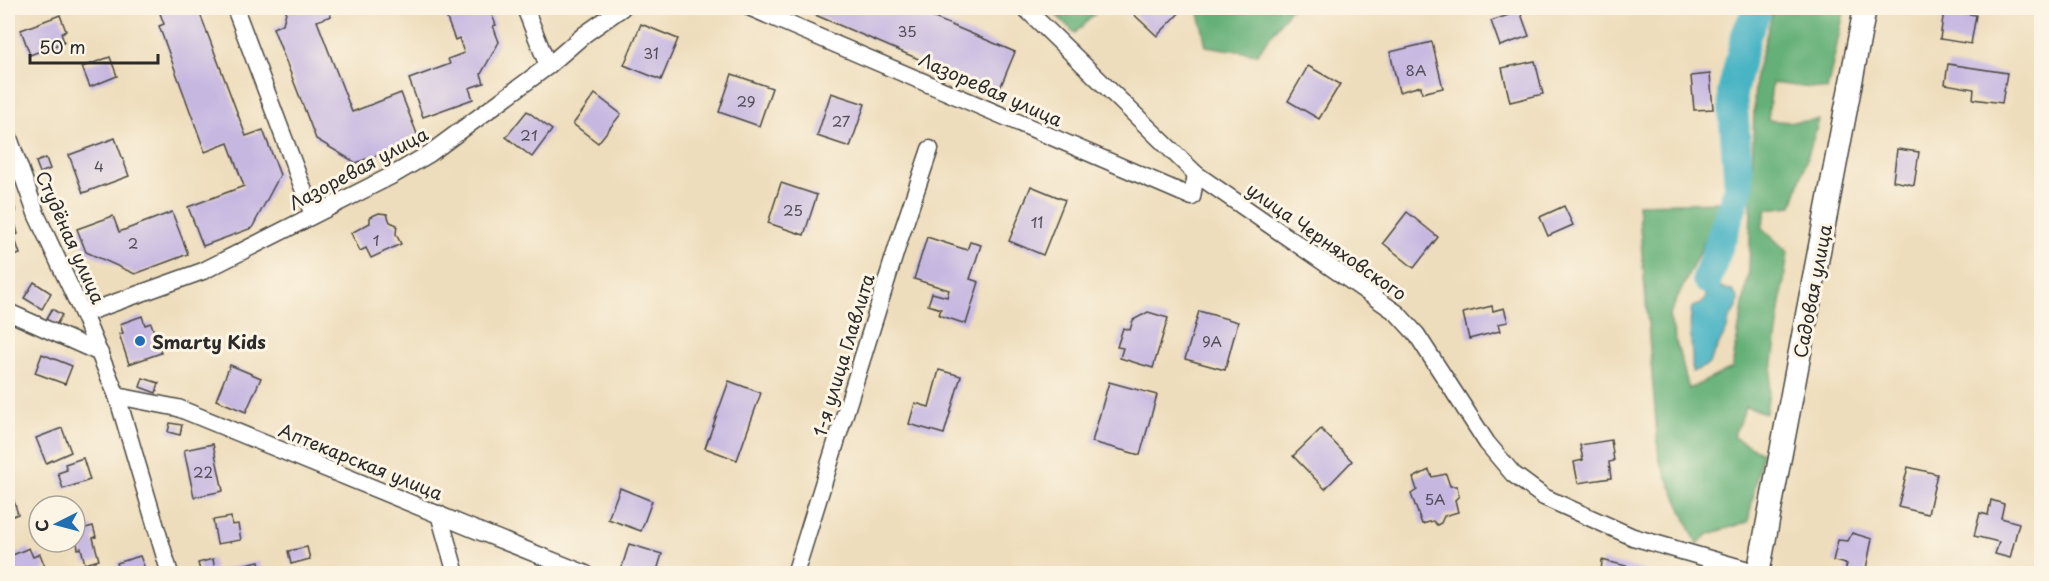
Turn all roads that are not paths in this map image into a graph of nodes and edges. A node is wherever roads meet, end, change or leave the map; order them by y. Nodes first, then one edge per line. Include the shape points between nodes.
1 (235, 8) edge
2 (525, 8) edge
3 (622, 8) edge
4 (751, 8) edge
5 (1025, 8) edge
6 (1865, 8) edge
7 (548, 66) junction
8 (8, 135) edge
9 (930, 149) dead end
10 (1196, 174) junction
11 (314, 215) junction
12 (8, 312) edge
13 (83, 314) junction
14 (100, 353) junction
15 (117, 396) junction
16 (439, 514) junction
17 (170, 573) edge
18 (456, 573) edge
19 (586, 573) edge
20 (795, 573) edge
21 (1760, 573) edge

1 - 11 street
2 - 7 street
3 - 7 street, Лазоревая улица
4 - 10 street, Лазоревая улица via 1192,198
5 - 10 street, улица Черняховского
6 - 21 street, Садовая улица
7 - 11 street, Лазоревая улица via 429,154
8 - 13 street, Студёная улица via 37,216
9 - 20 street, 1-я улица Главлита
10 - 21 street, улица Черняховского via 1397,313 1417,335 1487,443 1513,474 1544,497 1633,537
11 - 13 street, Лазоревая улица via 203,270
12 - 14 street
13 - 14 street, Студёная улица
14 - 15 street, Студёная улица
15 - 16 street, Аптекарская улица via 178,408
15 - 17 street, Студёная улица
16 - 18 street
16 - 19 street, Аптекарская улица

